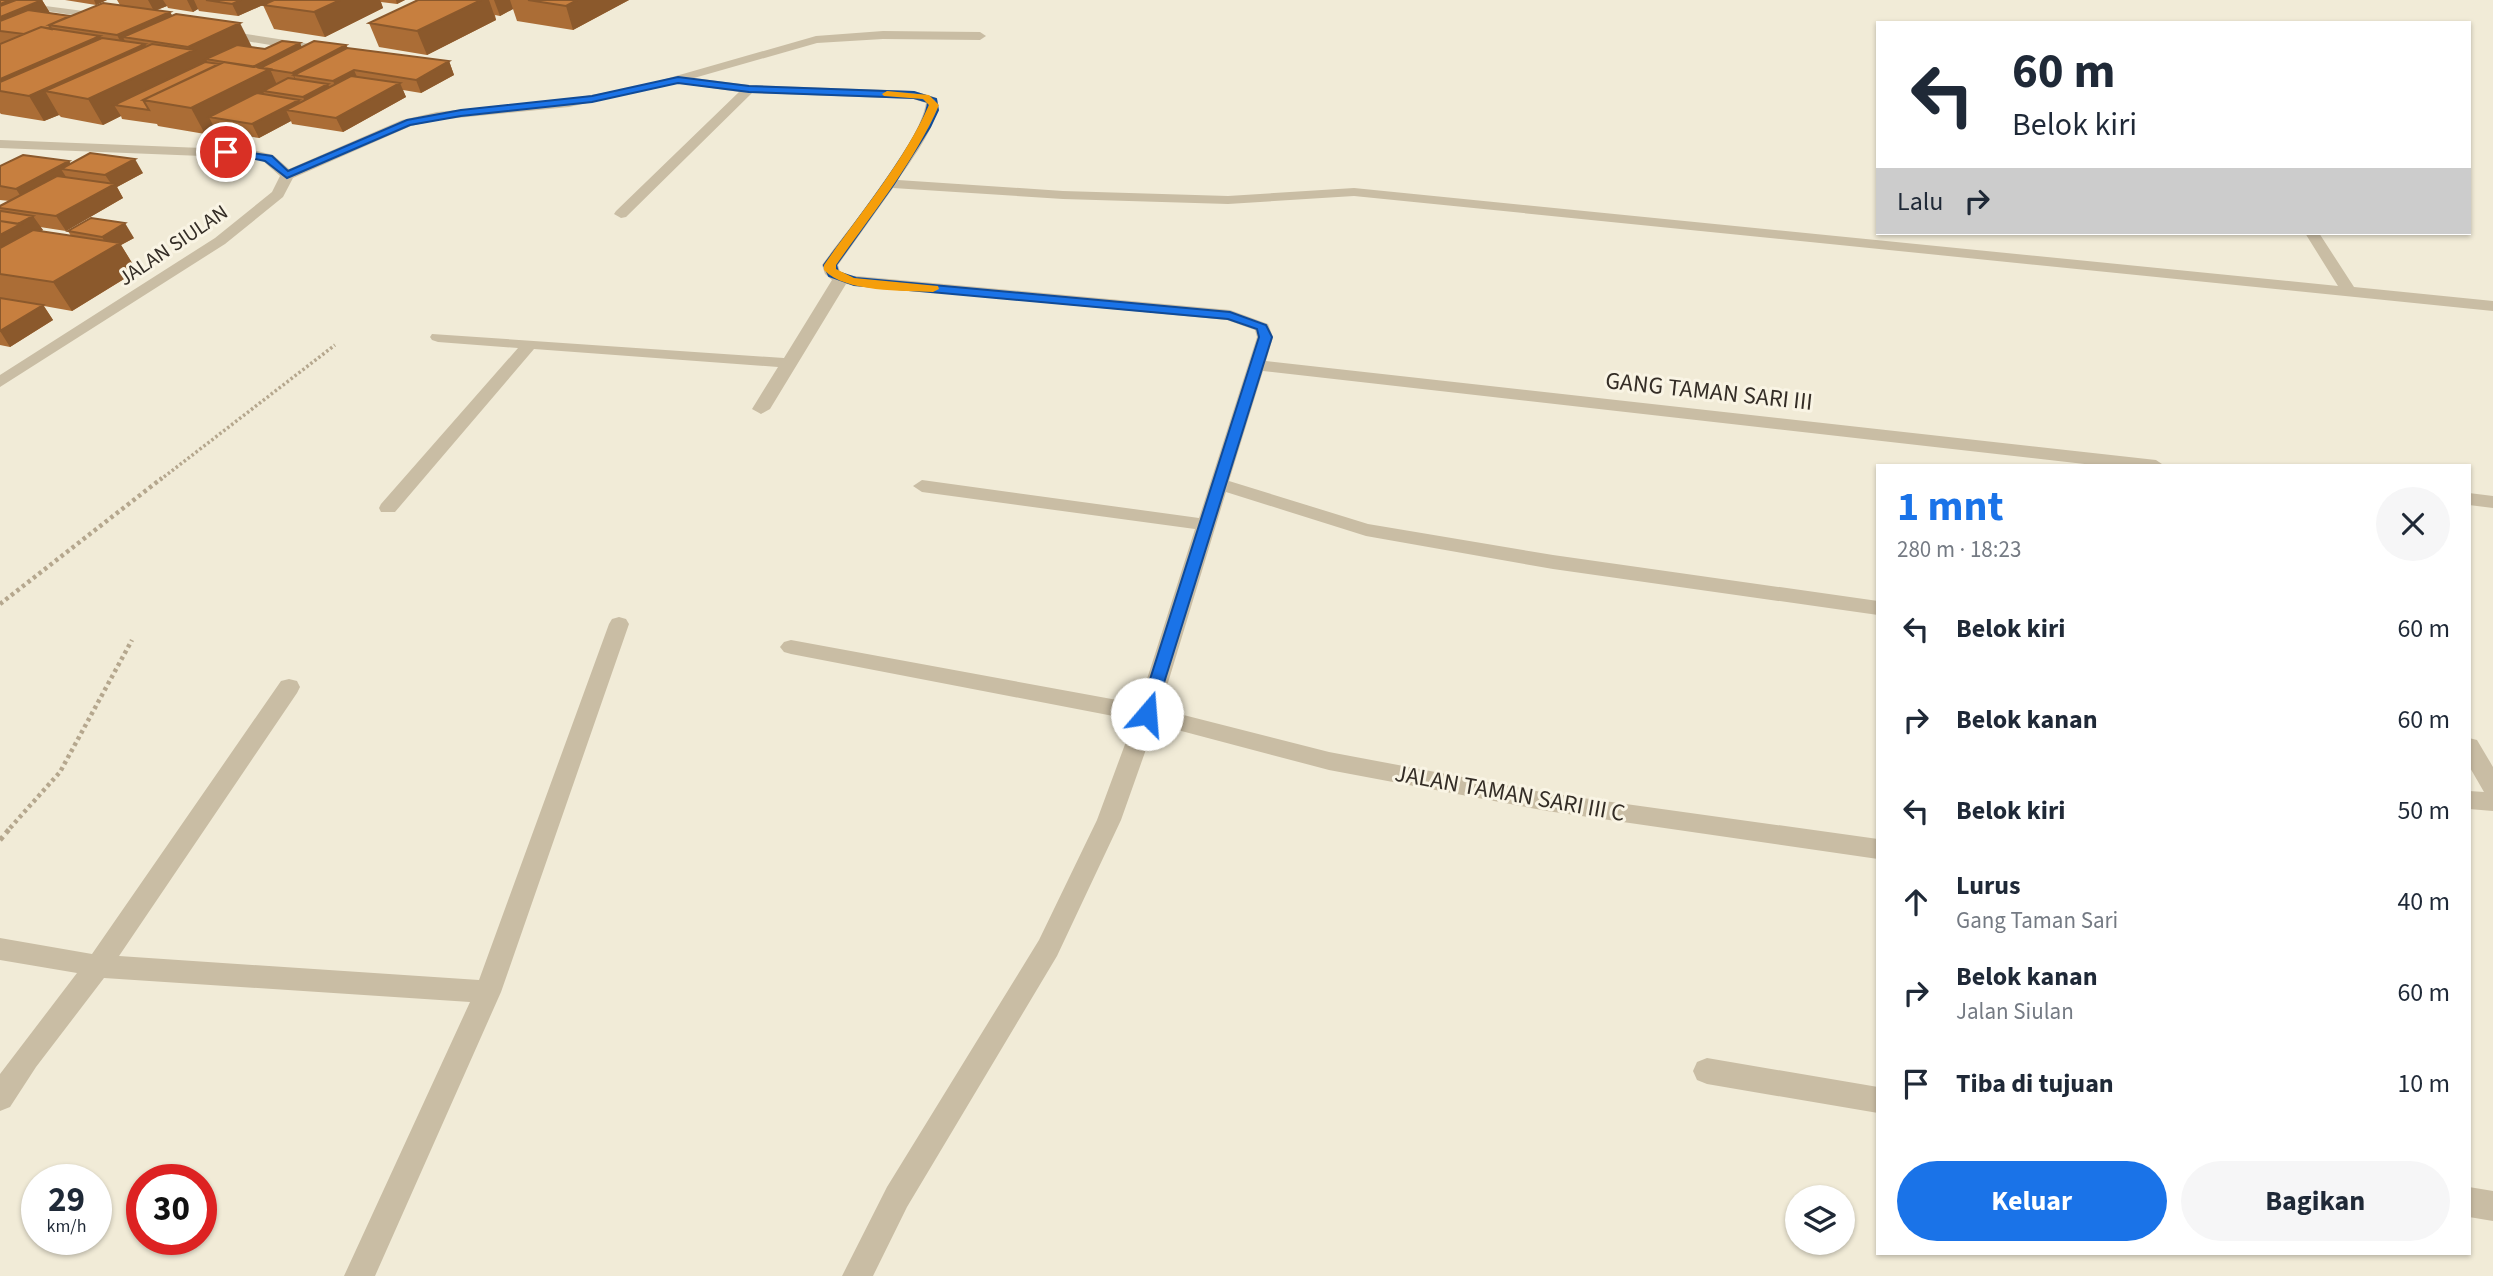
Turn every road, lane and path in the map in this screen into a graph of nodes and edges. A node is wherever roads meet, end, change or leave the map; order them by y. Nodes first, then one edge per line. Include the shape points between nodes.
1 (0, 1) edge
2 (123, 19) edge
3 (204, 32) edge
4 (980, 36) dead end
5 (341, 52) edge
6 (678, 80) junction
7 (749, 89) junction
8 (0, 144) edge
9 (287, 175) junction
10 (889, 184) junction
11 (621, 214) dead end
12 (2313, 235) edge
13 (842, 279) junction
14 (2350, 293) junction
15 (2493, 306) edge
16 (438, 337) dead end
17 (530, 344) junction
18 (335, 345) dead end
19 (790, 363) junction
20 (1257, 365) junction
21 (4, 377) edge
22 (761, 409) dead end
23 (2138, 464) edge
24 (1221, 484) junction
25 (922, 486) dead end
26 (2471, 499) edge
27 (2493, 502) edge
28 (388, 508) dead end
29 (1207, 525) junction
30 (0, 604) edge
31 (1876, 608) edge
32 (619, 624) dead end
33 (132, 640) dead end
34 (791, 647) dead end
35 (289, 687) dead end
36 (1147, 714) junction
37 (2471, 750) edge
38 (2493, 788) edge
39 (2471, 800) edge
40 (2493, 802) edge
41 (0, 840) edge
42 (1876, 849) edge
43 (0, 949) edge
44 (97, 966) junction
45 (488, 992) junction
46 (1707, 1071) dead end
47 (0, 1098) edge
48 (1876, 1100) edge
49 (2471, 1202) edge
50 (2493, 1206) edge
51 (359, 1276) edge
52 (857, 1276) edge

1 - 2 street
3 - 5 street
4 - 6 street via 816,40
6 - 7 street
6 - 9 street via 592,99 407,122
7 - 10 street via 914,95 933,101 925,127
7 - 11 street
8 - 9 street via 253,155 268,158
9 - 21 street, JALAN SIULAN via 278,194 220,241
10 - 13 street via 830,265 833,274
10 - 14 street via 1228,200 1354,192
12 - 14 street
13 - 19 street
13 - 20 street via 1230,315 1262,327 1265,337
14 - 15 street
16 - 17 street
17 - 19 street
17 - 28 street
18 - 30 path
19 - 22 street
20 - 23 street, GANG TAMAN SARI III
20 - 24 street
24 - 29 street
24 - 31 street via 1366,530
25 - 29 street
26 - 27 street
29 - 36 street
32 - 45 street
33 - 41 path via 60,772
34 - 36 street, JALAN TAMAN SARI III C
35 - 44 street
36 - 42 street, JALAN TAMAN SARI III C via 1329,761 1547,802
36 - 52 street via 1109,820 1048,948 897,1197
37 - 38 street
39 - 40 street
43 - 44 street
44 - 45 street
44 - 47 street
45 - 51 street
46 - 48 street
49 - 50 street

